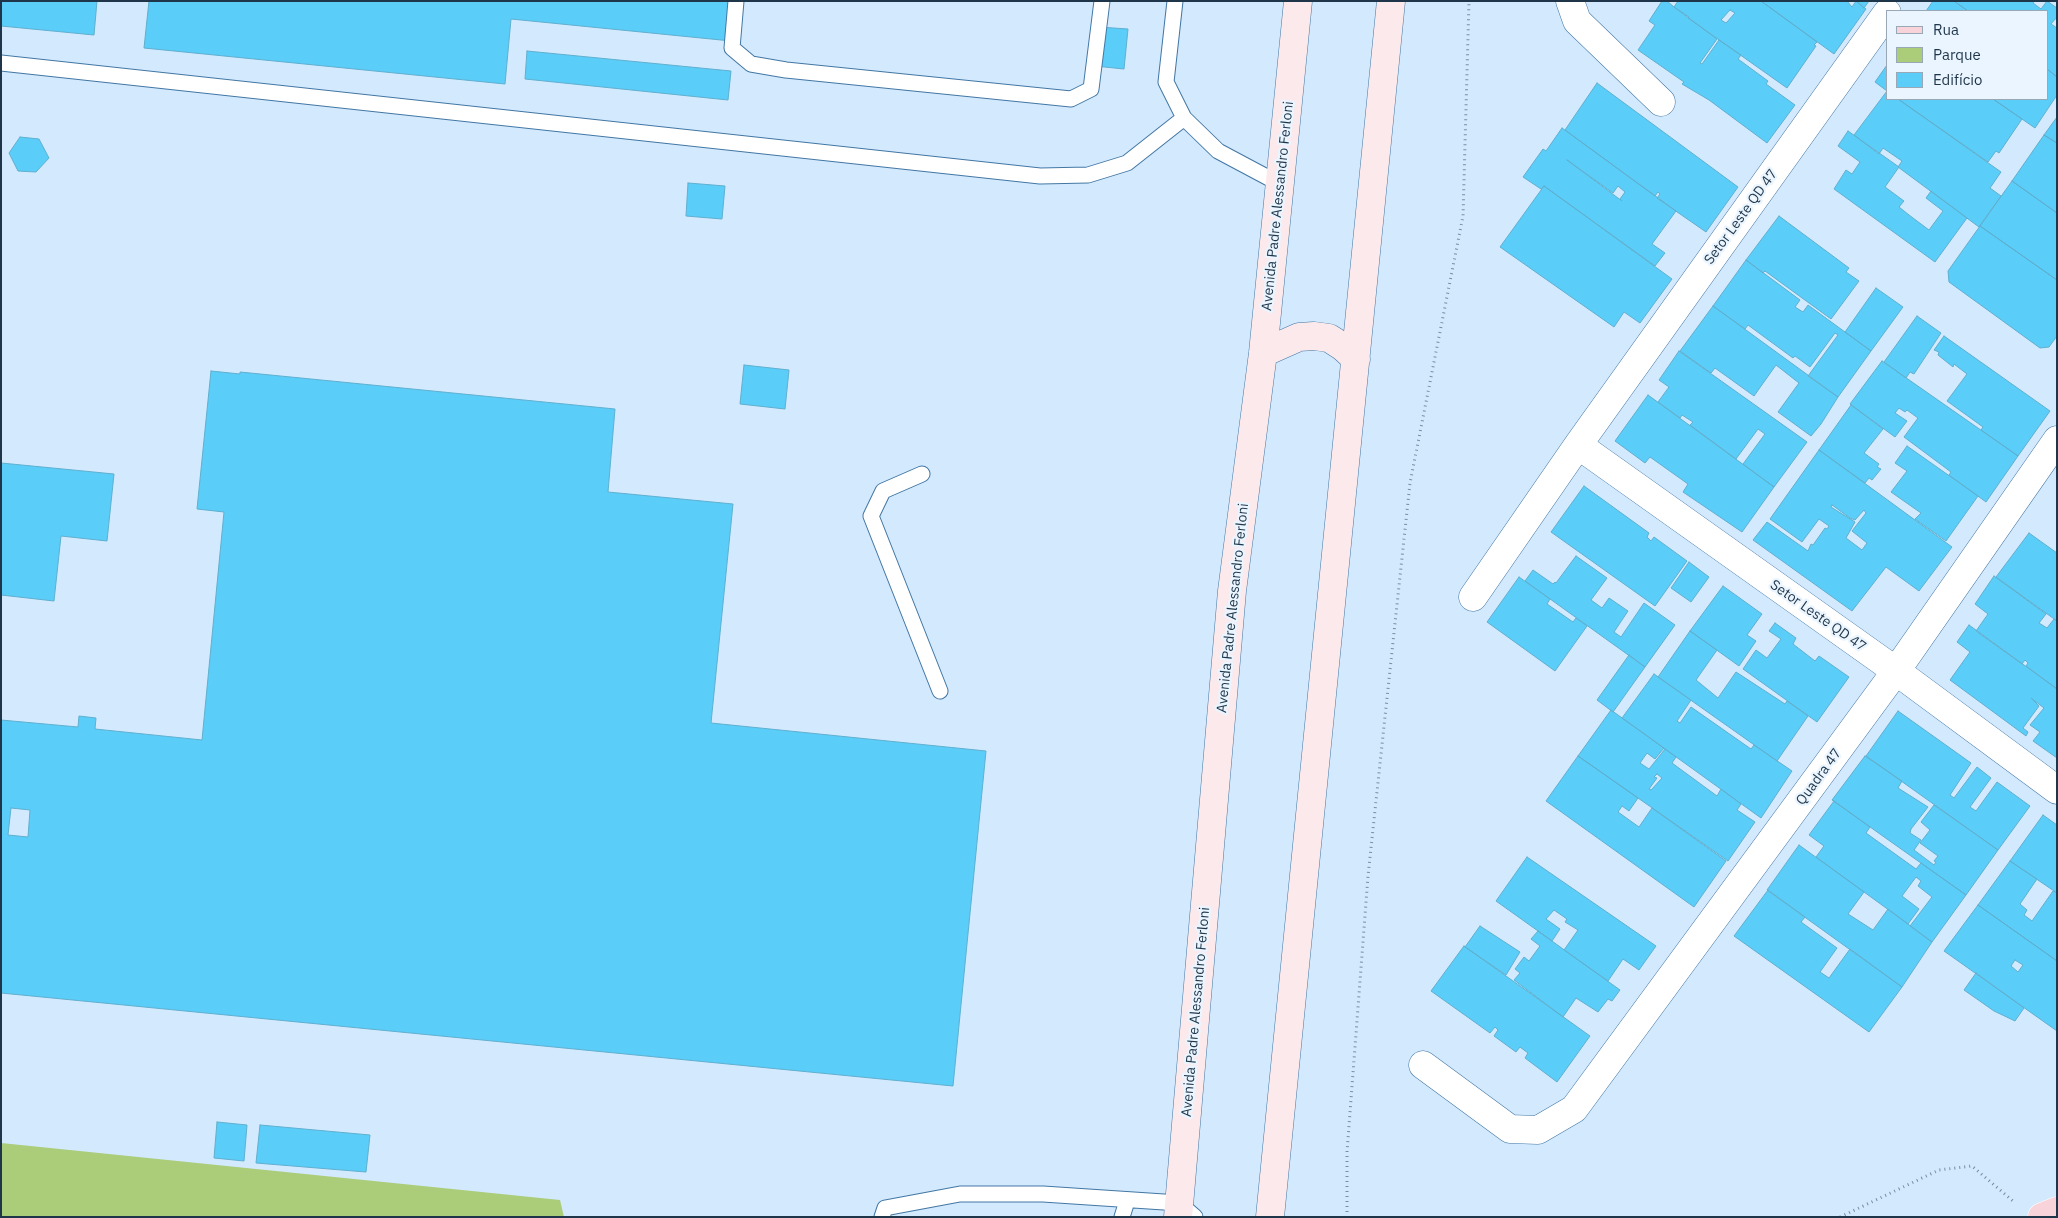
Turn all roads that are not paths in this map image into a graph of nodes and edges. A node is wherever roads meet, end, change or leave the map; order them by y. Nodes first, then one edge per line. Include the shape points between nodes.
1 (736, 1) edge
2 (1102, 1) edge
3 (1175, 1) edge
4 (1298, 1) edge
5 (1391, 1) edge
6 (1570, 1) edge
7 (1886, 13) edge
8 (1, 62) edge
9 (1661, 102) dead end
10 (1184, 118) junction
11 (1280, 184) junction
12 (1263, 353) junction
13 (1356, 359) junction
14 (2057, 440) edge
15 (1578, 445) junction
16 (922, 474) dead end
17 (1472, 597) dead end
18 (1896, 671) junction
19 (940, 691) dead end
20 (2057, 790) edge
21 (1423, 1065) dead end
22 (1127, 1201) junction
23 (1271, 1205) edge
24 (2057, 1211) edge
25 (1184, 1212) edge
26 (882, 1217) edge
27 (1122, 1217) edge
28 (1256, 1217) edge
29 (2042, 1217) edge

1 - 2 lane via 732,48 750,64 1070,99 1091,90
3 - 10 lane via 1166,82
4 - 11 main road, Avenida Padre Alessandro Ferloni
5 - 13 main road
6 - 9 street via 1577,21
7 - 15 street, Setor Leste QD 47
8 - 10 lane via 1040,176 1088,175 1127,163
10 - 11 lane via 1218,151
11 - 12 main road, Avenida Padre Alessandro Ferloni
12 - 13 main road via 1298,337 1314,336 1329,338
12 - 25 main road, Avenida Padre Alessandro Ferloni via 1232,591
13 - 23 main road
14 - 18 street, Quadra 47
15 - 17 street, Setor Leste QD 47
15 - 18 street, Setor Leste QD 47
16 - 19 lane via 883,491 870,516
18 - 20 street, Setor Leste QD 47
18 - 21 street, Quadra 47 via 1574,1109 1538,1130 1510,1129
22 - 25 lane
22 - 26 lane via 1043,1194 960,1194 885,1208
22 - 27 lane
23 - 28 lane
24 - 29 main road

